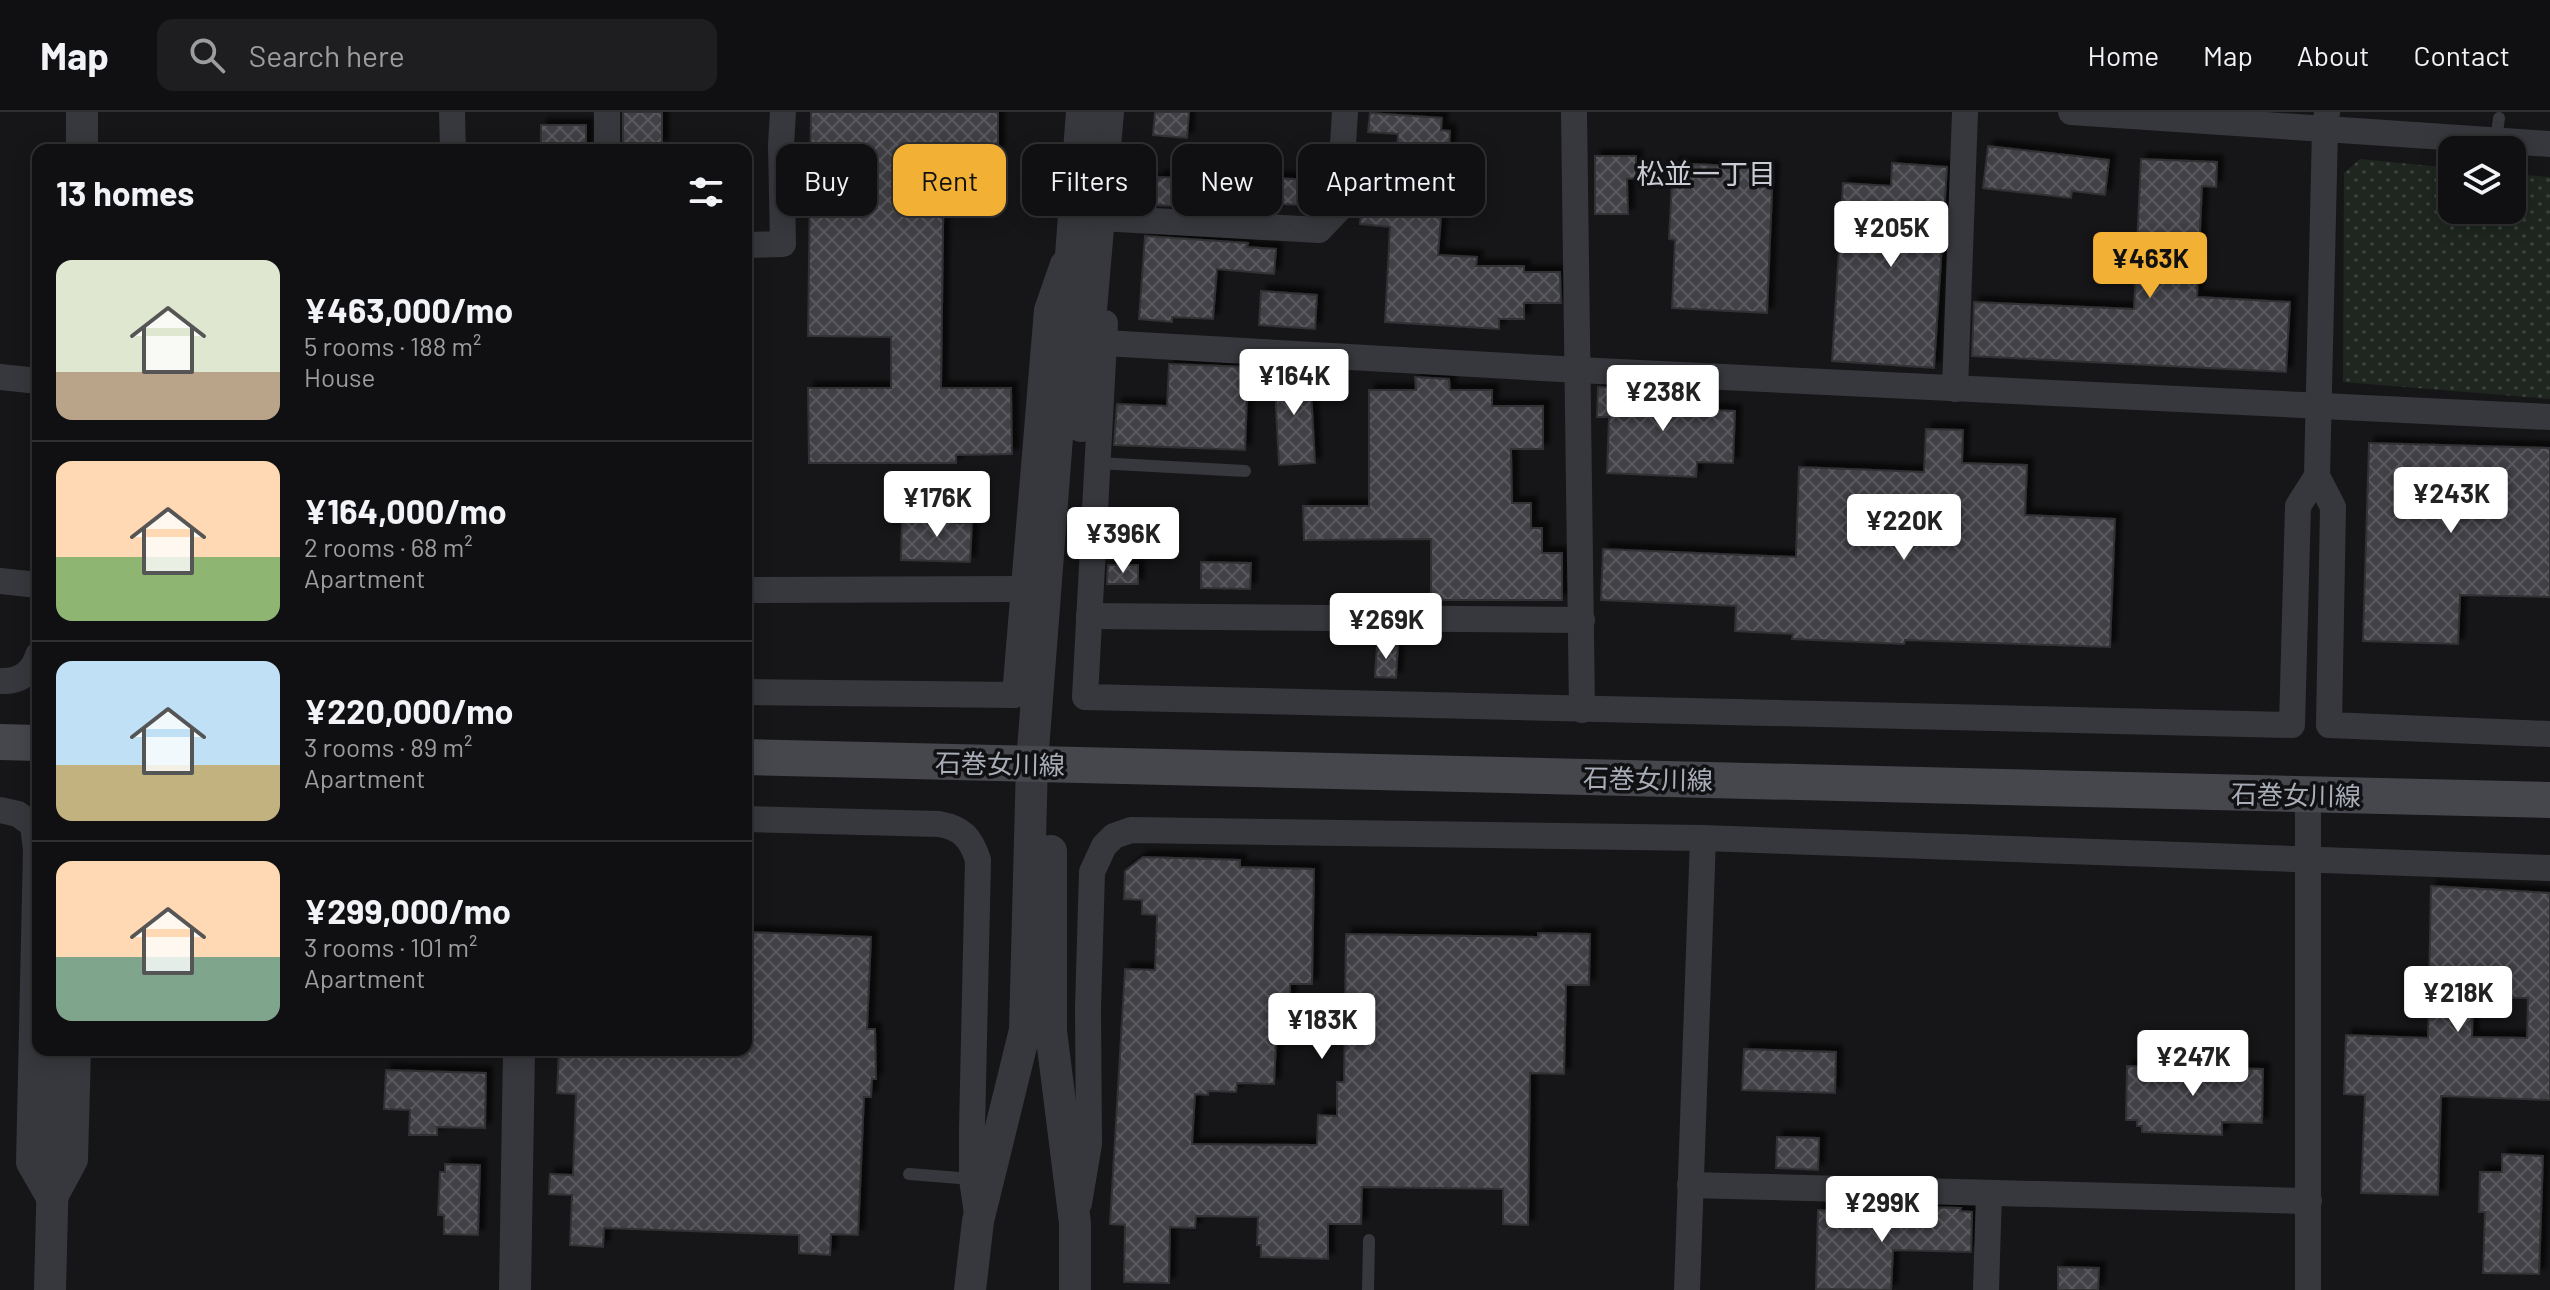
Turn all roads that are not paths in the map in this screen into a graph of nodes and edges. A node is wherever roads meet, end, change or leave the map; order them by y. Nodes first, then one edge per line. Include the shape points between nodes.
1 (82, 112) edge
2 (452, 112) edge
3 (607, 112) edge
4 (783, 112) edge
5 (1082, 112) edge
6 (1108, 112) edge
7 (1345, 112) edge
8 (1574, 112) edge
9 (1965, 112) edge
10 (2082, 112) edge
11 (2326, 120) edge
12 (82, 144) edge
13 (453, 144) edge
14 (607, 144) edge
15 (2550, 144) edge
16 (1090, 231) junction
17 (752, 245) edge
18 (1104, 343) junction
19 (1578, 370) junction
20 (0, 377) edge
21 (32, 380) edge
22 (1955, 389) junction
23 (2317, 405) junction
24 (2550, 417) edge
25 (1097, 463) junction
26 (1245, 471) dead end
27 (2317, 476) junction
28 (0, 581) edge
29 (32, 584) edge
30 (1024, 589) junction
31 (752, 590) edge
32 (1089, 616) junction
33 (1582, 620) junction
34 (32, 669) edge
35 (0, 681) edge
36 (752, 692) edge
37 (1582, 710) junction
38 (2550, 734) edge
39 (0, 742) edge
40 (32, 743) edge
41 (752, 757) edge
42 (1042, 764) junction
43 (2308, 794) junction
44 (2550, 800) edge
45 (0, 810) edge
46 (752, 819) edge
47 (32, 824) edge
48 (1703, 838) junction
49 (2308, 858) junction
50 (2550, 868) edge
51 (32, 1029) edge
52 (56, 1056) edge
53 (78, 1056) edge
54 (519, 1056) edge
55 (909, 1174) dead end
56 (972, 1179) junction
57 (1690, 1185) junction
58 (1989, 1193) junction
59 (2309, 1201) junction
60 (52, 1203) junction
61 (978, 1221) junction
62 (1075, 1223) junction
63 (1369, 1240) dead end
64 (50, 1290) edge
65 (515, 1290) edge
66 (970, 1290) edge
67 (1075, 1290) edge
68 (1368, 1290) edge
69 (1687, 1290) edge
70 (1986, 1290) edge
71 (2308, 1290) edge

1 - 12 street
2 - 13 street
3 - 14 street
4 - 17 street via 783,244
5 - 16 street
6 - 16 street
7 - 16 street via 1339,209 1319,230
8 - 19 street
9 - 22 street
10 - 11 street
11 - 15 street via 2498,129
11 - 23 street
16 - 18 street via 1106,296
16 - 30 street via 1047,310
16 - 42 street
18 - 19 street
18 - 25 street
19 - 22 street
19 - 33 street
20 - 21 street
22 - 23 street
23 - 24 street
23 - 27 street
25 - 26 lane
25 - 32 street
27 - 37 street via 2298,506 2292,725
27 - 38 street via 2333,507 2329,725
28 - 29 street
30 - 31 street
30 - 36 street via 1015,695
32 - 33 street
32 - 37 street via 1085,697
33 - 37 street
34 - 35 street
39 - 40 main road
41 - 42 main road, 石巻女川線
42 - 43 main road, 石巻女川線
42 - 61 street via 1025,1030
42 - 62 street via 1051,1031
43 - 44 main road, 石巻女川線
43 - 49 street
45 - 47 street
46 - 56 street via 939,824 954,827 973,845 978,860
48 - 49 street
48 - 57 street
48 - 62 street via 1131,830 1114,836 1092,872 1089,1144
49 - 50 street
49 - 59 street
51 - 60 street via 29,1163
52 - 60 street
53 - 60 street via 75,1160
54 - 65 street
55 - 56 lane
56 - 61 street
57 - 58 street
57 - 69 street
58 - 59 street
58 - 70 street
59 - 71 street
60 - 64 street
61 - 66 street
62 - 67 street
63 - 68 lane

